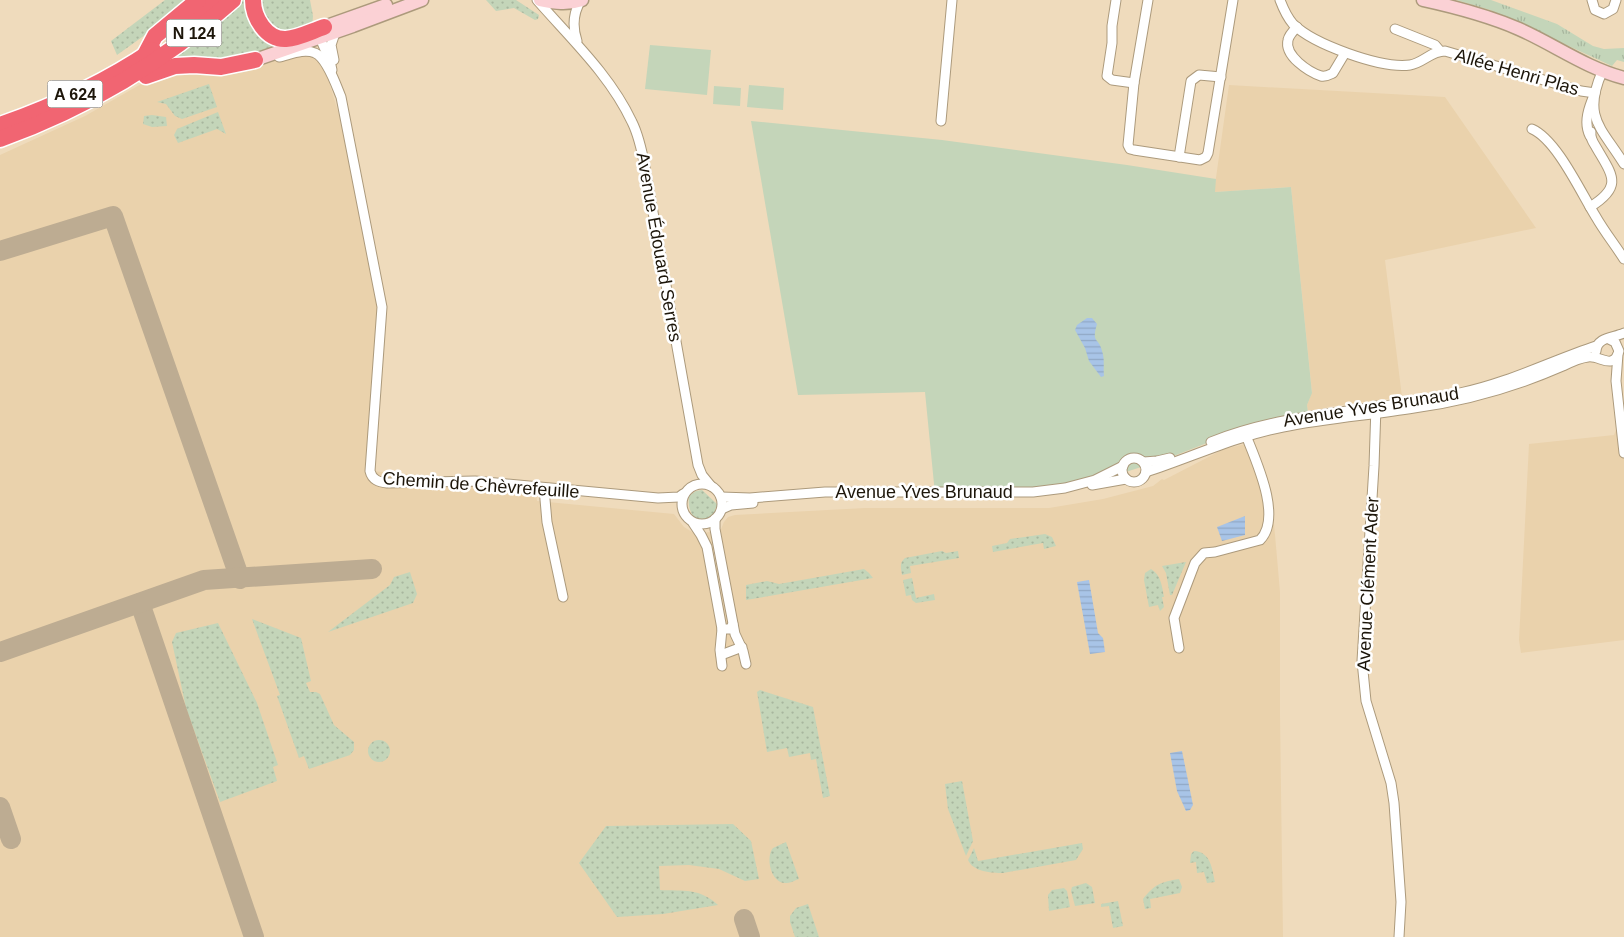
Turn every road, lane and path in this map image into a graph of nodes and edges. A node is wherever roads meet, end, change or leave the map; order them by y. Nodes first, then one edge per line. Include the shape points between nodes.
1 (198, 0) edge
2 (215, 0) edge
3 (233, 0) edge
4 (253, 0) edge
5 (401, 0) edge
6 (422, 0) edge
7 (539, 0) edge
8 (582, 0) edge
9 (952, 0) edge
10 (1116, 0) edge
11 (1148, 0) edge
12 (1233, 0) edge
13 (1280, 0) edge
14 (1423, 0) edge
15 (1592, 0) edge
16 (1616, 0) edge
17 (575, 13) junction
18 (560, 25) junction
19 (1297, 27) junction
20 (1395, 29) dead end
21 (326, 32) junction
22 (579, 45) junction
23 (1440, 51) junction
24 (1345, 53) junction
25 (149, 59) junction
26 (255, 60) junction
27 (1602, 72) junction
28 (1221, 77) junction
29 (1624, 78) edge
30 (335, 81) junction
31 (1134, 83) junction
32 (1595, 93) junction
33 (941, 121) dead end
34 (40, 123) junction
35 (0, 125) edge
36 (1598, 126) junction
37 (1532, 129) dead end
38 (1590, 136) junction
39 (0, 139) edge
40 (1179, 157) junction
41 (1624, 164) edge
42 (1590, 207) junction
43 (1624, 259) edge
44 (1624, 333) edge
45 (1609, 339) junction
46 (1596, 346) junction
47 (1620, 346) edge
48 (1602, 360) junction
49 (1616, 381) junction
50 (1376, 410) junction
51 (1246, 433) junction
52 (1624, 453) edge
53 (1144, 462) junction
54 (698, 465) junction
55 (1123, 466) junction
56 (1146, 472) junction
57 (1126, 479) junction
58 (691, 486) junction
59 (712, 486) junction
60 (544, 488) junction
61 (683, 494) junction
62 (721, 497) junction
63 (658, 498) junction
64 (722, 509) junction
65 (683, 513) junction
66 (715, 520) junction
67 (693, 523) junction
68 (564, 598) dead end
69 (734, 629) junction
70 (722, 633) junction
71 (742, 647) junction
72 (1179, 648) dead end
73 (720, 655) junction
74 (746, 664) dead end
75 (722, 666) dead end
76 (1399, 937) edge

1 - 25 highway via 154,36
2 - 25 highway, A 624
3 - 25 highway, N 124 via 185,41
4 - 21 highway via 259,22 278,37
5 - 21 main road
6 - 21 main road
7 - 8 main road via 559,4
7 - 18 street, Avenue Édouard Serres
8 - 17 street
9 - 33 street
10 - 31 street via 1107,76 1112,80
11 - 31 street
12 - 28 street
13 - 19 street, Allée Henri Plas
14 - 27 main road via 1518,29
15 - 16 street via 1595,10 1604,14 1614,9
17 - 18 street
17 - 22 street, Avenue Édouard Serres via 574,32
18 - 22 street, Avenue Édouard Serres
19 - 24 street, Allée Henri Plas
19 - 24 street via 1288,40 1290,54 1294,60 1319,75 1333,73
20 - 23 street, Allée Henri Plas via 1435,45
21 - 26 main road
21 - 30 street, Chemin de Chèvrefeuille
21 - 30 street, Chemin de Chèvrefeuille
22 - 54 street, Avenue Édouard Serres via 619,97 640,143
23 - 24 street, Allée Henri Plas via 1404,66
23 - 32 street, Allée Henri Plas
25 - 34 highway, A 624 via 111,89
25 - 35 highway, A 624 via 63,100
26 - 30 street, Chemin de Chèvrefeuille via 314,52
26 - 34 highway via 221,67 187,65 160,70 75,113
27 - 29 main road
27 - 32 street
28 - 40 street via 1199,75 1191,81
28 - 40 street via 1208,155 1200,160
30 - 60 street, Chemin de Chèvrefeuille via 341,97 382,307 370,473 376,480 387,483 475,481
31 - 40 street via 1128,146 1134,150
32 - 36 street
32 - 38 street via 1587,120
34 - 39 highway, A 624
36 - 38 street
36 - 41 street
37 - 42 street via 1553,146
38 - 42 street via 1613,182 1606,196
42 - 43 street
44 - 45 street
45 - 46 street
45 - 47 street
46 - 48 street via 1596,353
46 - 50 street, Avenue Yves Brunaud via 1501,383
47 - 48 street via 1613,360
47 - 49 street
48 - 49 street
48 - 50 street, Avenue Yves Brunaud via 1588,357 1576,360 1502,389 1425,406
49 - 52 street
50 - 51 street, Avenue Yves Brunaud via 1306,417
50 - 76 street, Avenue Clément Ader via 1362,661 1366,701 1394,803 1401,902
51 - 53 street, Avenue Yves Brunaud via 1166,459
51 - 56 street, Avenue Yves Brunaud
51 - 72 street via 1268,493 1268,529 1260,540 1204,552 1195,563 1174,618
53 - 55 street via 1132,458
53 - 56 street
54 - 58 street, Avenue Édouard Serres
54 - 59 street, Avenue Édouard Serres
55 - 57 street
55 - 62 street, Avenue Yves Brunaud via 1087,482 1033,492 837,492
56 - 57 street via 1139,482
57 - 64 street, Avenue Yves Brunaud via 1036,496 821,498
58 - 59 street
58 - 61 street
59 - 62 street
60 - 63 street, Chemin de Chèvrefeuille
60 - 68 street via 547,522
61 - 63 street, Chemin de Chèvrefeuille
61 - 65 street
62 - 64 street
63 - 65 street, Chemin de Chèvrefeuille via 675,505
64 - 66 street
65 - 67 street
66 - 67 street via 706,524
66 - 69 street
67 - 70 street via 706,547
69 - 70 street
69 - 71 street
70 - 73 street
71 - 73 street
71 - 74 street
73 - 75 street

